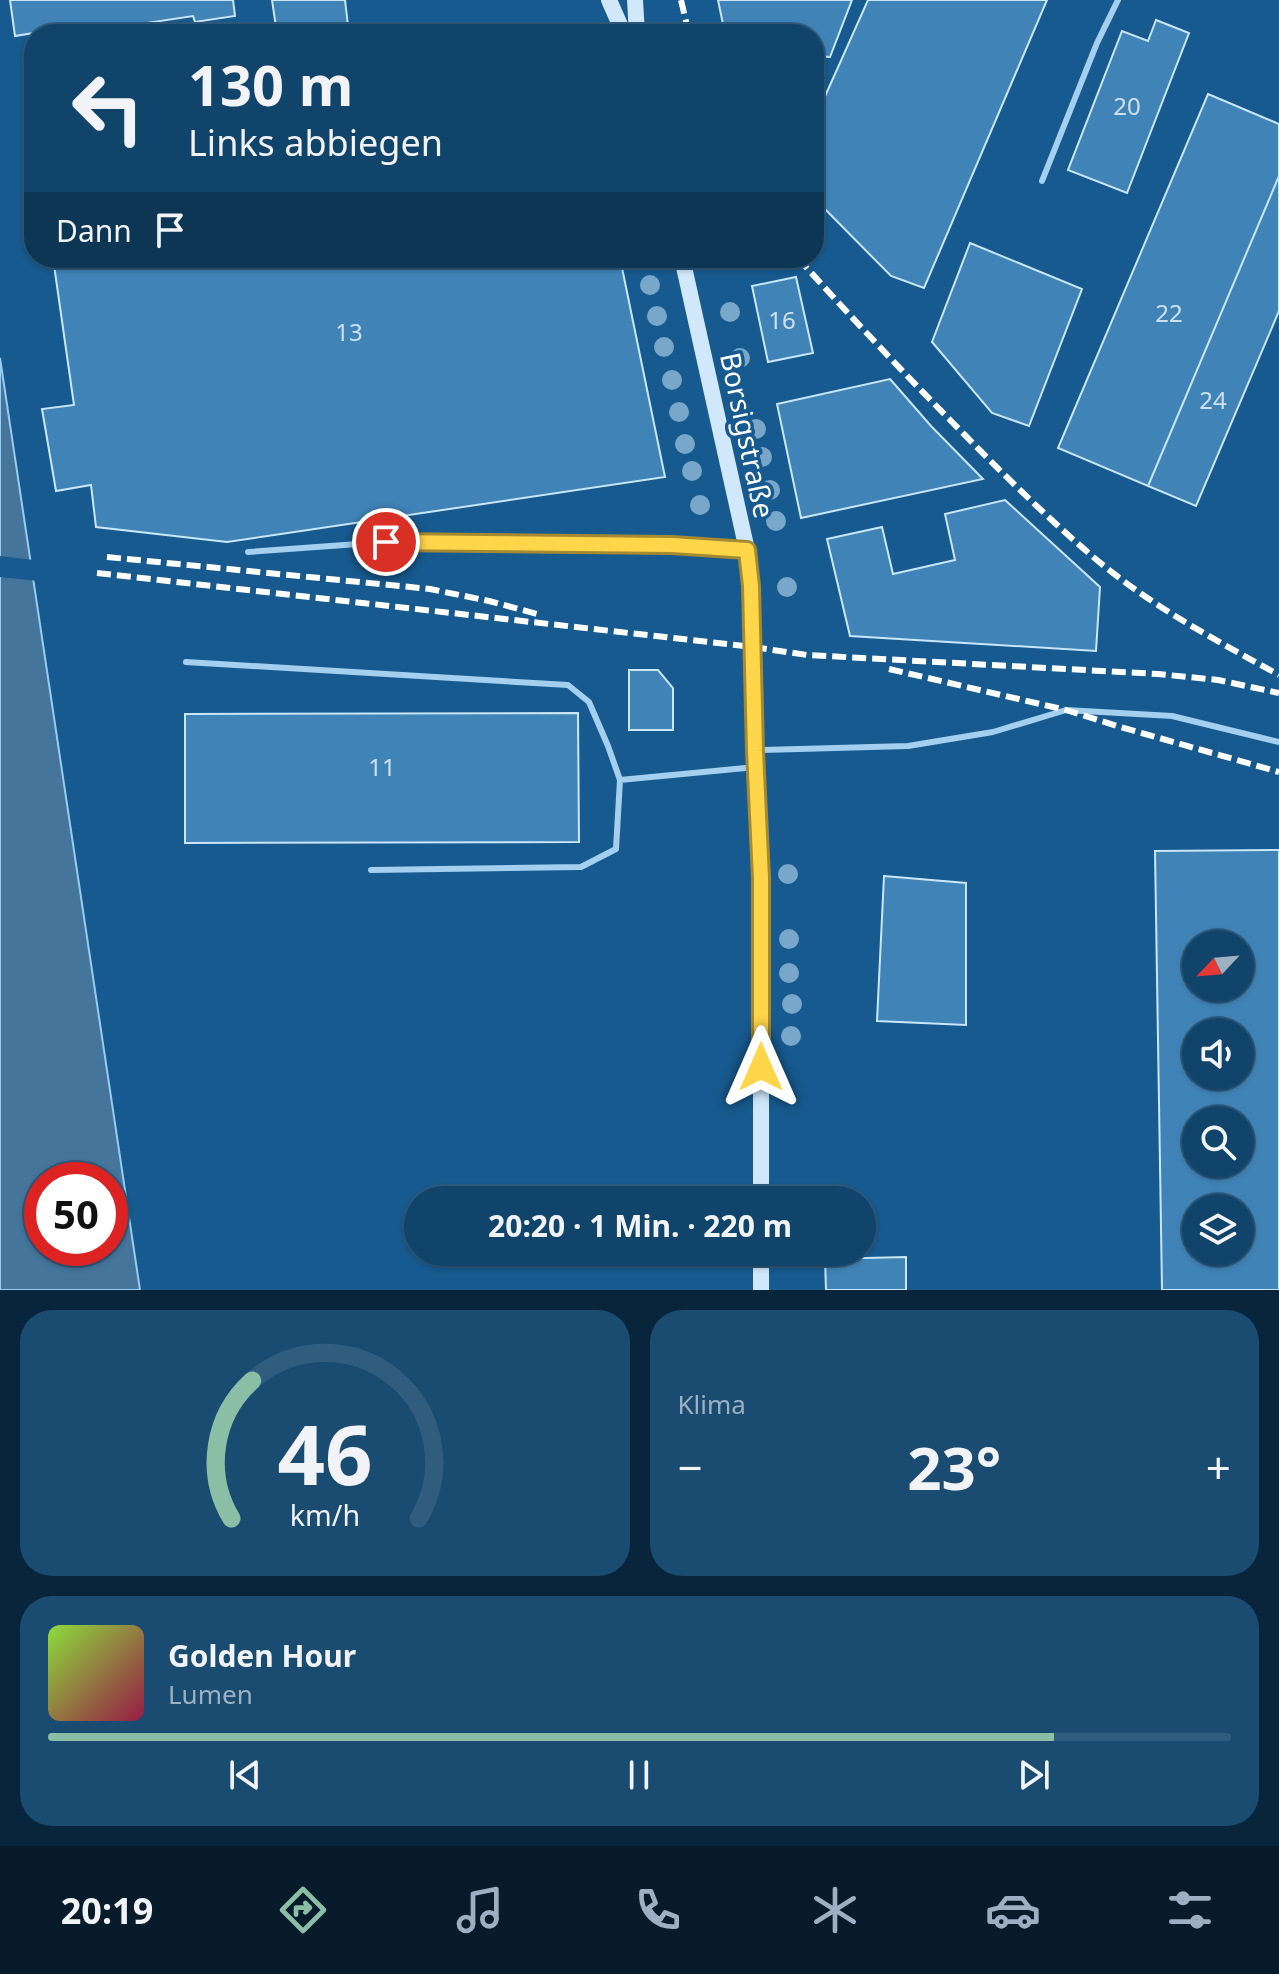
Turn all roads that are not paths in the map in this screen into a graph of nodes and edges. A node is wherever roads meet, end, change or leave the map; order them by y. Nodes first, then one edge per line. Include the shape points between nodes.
1 (609, 0) edge
2 (635, 0) edge
3 (1118, 0) edge
4 (620, 24) edge
5 (636, 24) edge
6 (1042, 181) dead end
7 (684, 268) edge
8 (747, 550) junction
9 (248, 552) dead end
10 (186, 662) dead end
11 (1279, 742) edge
12 (755, 759) junction
13 (620, 780) junction
14 (371, 870) dead end
15 (761, 1186) edge
16 (761, 1266) edge
17 (761, 1290) edge

1 - 4 main road
2 - 5 main road
3 - 6 lane
7 - 8 main road, Borsigstraße
8 - 9 lane via 386,542
8 - 12 main road, Borsigstraße
10 - 13 lane via 568,685 589,702
11 - 12 lane via 1172,716 1066,710 993,732 908,746
12 - 13 lane
12 - 15 main road, Borsigstraße via 761,878
13 - 14 lane via 616,849 581,867
16 - 17 main road

